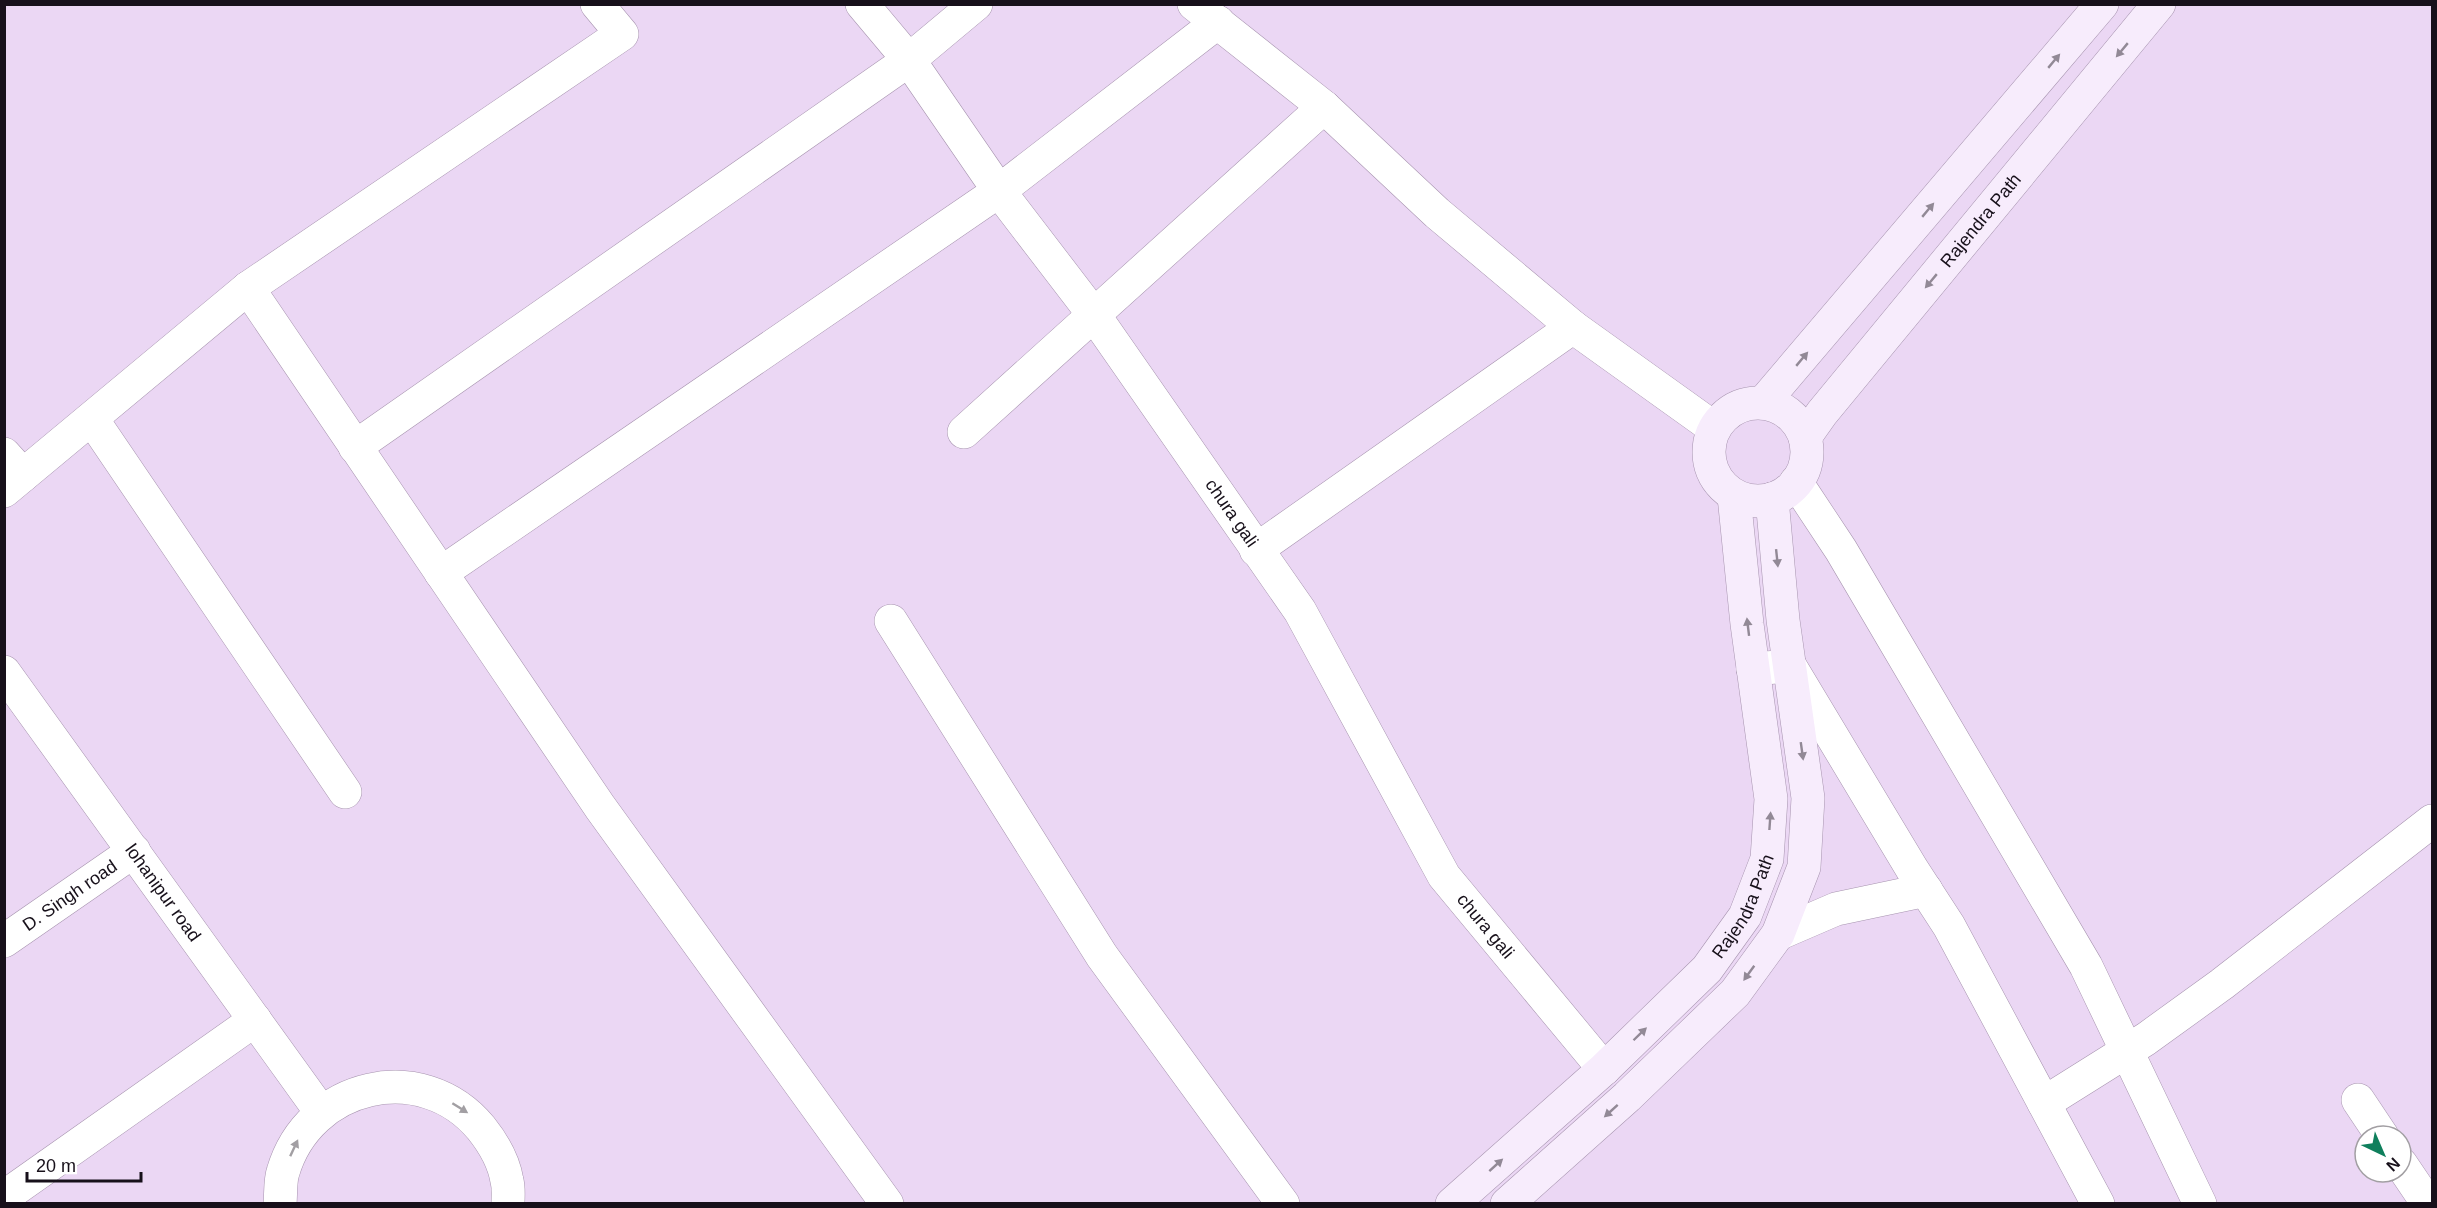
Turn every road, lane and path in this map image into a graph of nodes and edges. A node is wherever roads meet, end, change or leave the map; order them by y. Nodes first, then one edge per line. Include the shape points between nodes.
1 (597, 4) edge
2 (862, 4) edge
3 (976, 4) edge
4 (2102, 4) edge
5 (2159, 4) edge
6 (1206, 13) edge
7 (909, 60) junction
8 (1324, 107) junction
9 (999, 191) junction
10 (248, 288) junction
11 (1094, 315) junction
12 (1573, 327) junction
13 (1763, 403) junction
14 (92, 419) junction
15 (1714, 428) junction
16 (964, 432) dead end
17 (1805, 437) junction
18 (355, 447) junction
19 (11, 474) edge
20 (1784, 491) junction
21 (1734, 496) junction
22 (1257, 550) junction
23 (441, 573) junction
24 (891, 621) dead end
25 (1790, 666) junction
26 (1753, 669) junction
27 (4, 672) edge
28 (345, 792) dead end
29 (2433, 820) edge
30 (134, 851) junction
31 (1926, 890) junction
32 (1778, 934) junction
33 (4, 941) edge
34 (255, 1020) junction
35 (2127, 1052) junction
36 (1604, 1069) junction
37 (2358, 1100) dead end
38 (2044, 1103) junction
39 (321, 1112) junction
40 (2374, 1124) edge
41 (2413, 1181) edge
42 (4, 1197) edge
43 (280, 1203) edge
44 (508, 1203) edge
45 (887, 1203) edge
46 (1283, 1203) edge
47 (1452, 1203) edge
48 (1507, 1203) edge
49 (2098, 1203) edge
50 (2200, 1203) edge
51 (2428, 1203) edge

1 - 10 street via 622,34
2 - 7 street, chura gali
3 - 7 street
13 -> 4 main road
5 -> 17 main road, Rajendra Path
6 - 8 street
6 - 9 street
7 - 9 street, chura gali
7 - 18 street
8 - 11 street
8 - 12 street via 1437,213
9 - 11 street, chura gali
9 - 23 street
10 - 14 street
10 - 18 street
11 - 16 street
11 - 22 street, chura gali
12 - 15 street
12 - 22 street
13 - 15 main road via 1743,404 1727,413
13 - 17 main road via 1781,408 1796,421
14 - 19 street
14 - 28 street
15 - 21 main road via 1708,447 1710,466 1719,484
17 - 20 main road via 1807,456 1801,475
18 - 23 street
20 - 21 main road via 1753,501
20 -> 25 main road
20 - 35 street via 1841,550 2080,956
26 -> 21 main road, Rajendra Path
22 - 36 street, chura gali via 1300,611 1444,876
23 - 45 street via 600,807
24 - 46 street via 1102,956
25 - 26 street
25 - 31 street
25 -> 32 main road via 1808,798 1804,867
36 -> 26 main road, Rajendra Path via 1707,969 1745,916 1767,859 1771,799
27 - 30 street, lohanipur road
29 - 35 street via 2222,984
30 - 33 street, D. Singh road
30 - 34 street, lohanipur road
31 - 32 street via 1836,909
31 - 38 street
32 -> 48 main road via 1735,993 1627,1097
34 - 39 street, lohanipur road
34 - 42 street
35 - 38 street
35 - 50 street
47 -> 36 main road, Rajendra Path
37 - 40 street
38 - 49 street
43 -> 39 street via 282,1173 297,1139
39 -> 44 street via 365,1091 395,1086 434,1093 468,1112 494,1143 507,1180
41 - 51 street

